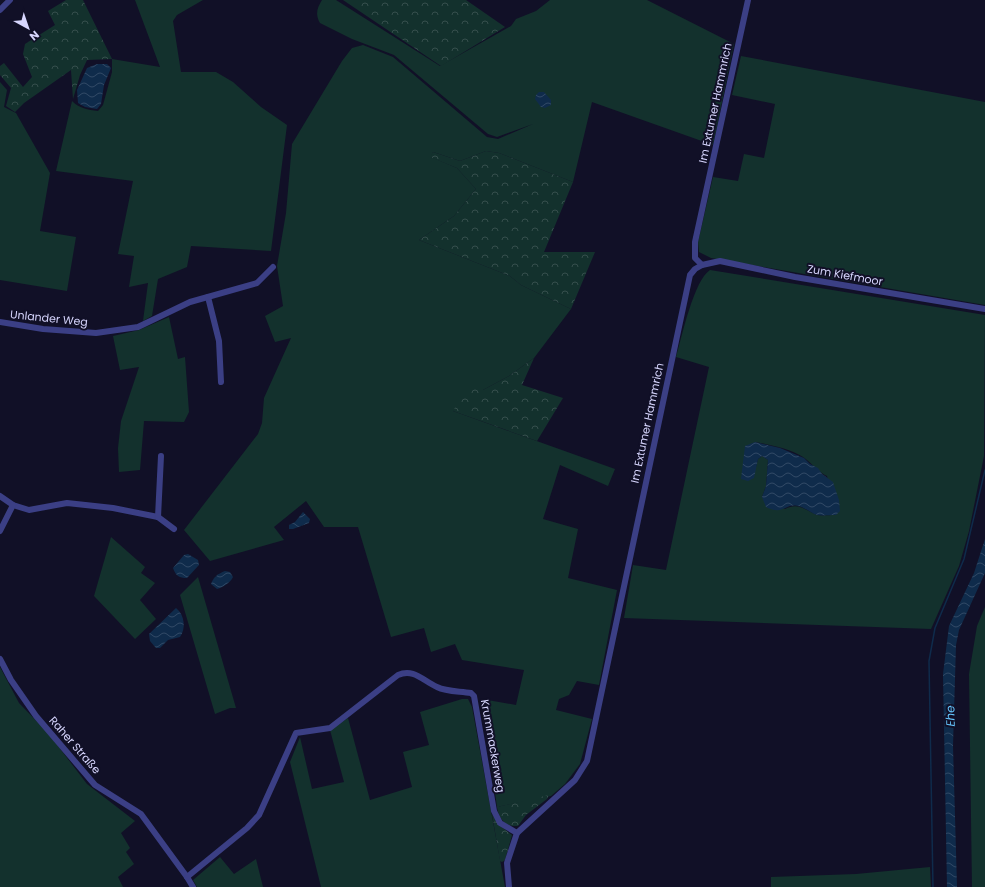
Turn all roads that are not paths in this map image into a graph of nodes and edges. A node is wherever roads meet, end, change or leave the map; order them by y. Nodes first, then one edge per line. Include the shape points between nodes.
1 (10, 0) edge
2 (748, 0) edge
3 (0, 10) edge
4 (702, 265) junction
5 (273, 267) dead end
6 (208, 297) junction
7 (985, 309) edge
8 (0, 322) edge
9 (221, 382) dead end
10 (161, 456) dead end
11 (0, 496) edge
12 (12, 505) junction
13 (158, 516) junction
14 (174, 529) dead end
15 (0, 531) edge
16 (0, 658) edge
17 (517, 833) junction
18 (188, 877) junction
19 (193, 887) edge
20 (509, 887) edge

1 - 3 street
2 - 4 street, Im Extumer Hammrich via 695,242 695,258
4 - 7 street, Zum Kiefmoor via 720,261
4 - 17 street, Im Extumer Hammrich via 690,275 684,297 587,761 575,780
5 - 6 street, Unlander Weg via 257,283
6 - 8 street, Unlander Weg via 190,302 138,327 96,333 43,330
6 - 9 street via 219,341
10 - 13 street
11 - 12 street
12 - 13 street via 29,510 67,503
12 - 15 street
13 - 14 street
16 - 18 street, Raher Straße via 11,680 36,716 95,785 141,814
17 - 18 street, Krummackerweg via 500,823 494,811 474,696 471,693 437,687 414,673 405,672 330,728 296,733 259,815
17 - 20 street via 507,863
18 - 19 street, Raher Straße

